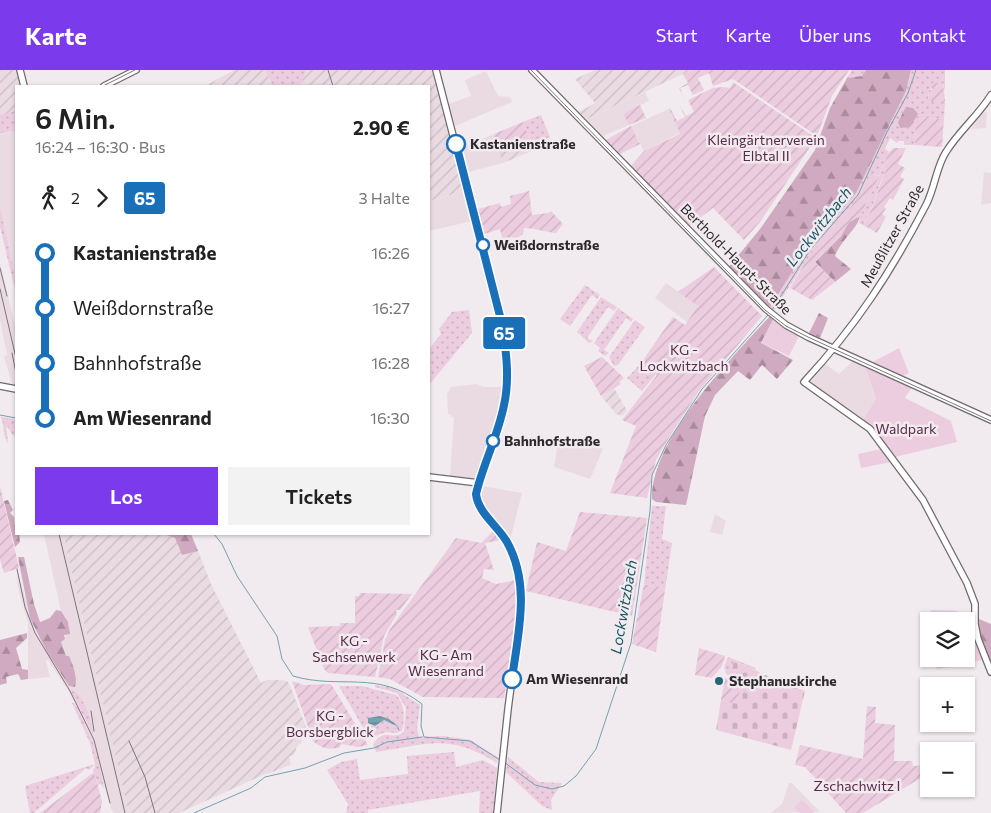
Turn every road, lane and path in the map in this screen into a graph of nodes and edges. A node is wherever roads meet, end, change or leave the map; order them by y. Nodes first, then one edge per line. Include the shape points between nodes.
1 (20, 70) edge
2 (136, 70) edge
3 (436, 70) edge
4 (532, 70) edge
5 (24, 85) edge
6 (106, 85) edge
7 (991, 95) edge
8 (834, 348) junction
9 (0, 386) edge
10 (15, 390) edge
11 (991, 420) edge
12 (430, 477) edge
13 (479, 483) junction
14 (991, 672) edge
15 (497, 813) edge

1 - 5 street
2 - 6 street
3 - 13 street via 485,254 504,340 507,385 504,406
4 - 8 street, Berthold-Haupt-Straße via 772,315
7 - 8 street, Meußlitzer Straße via 947,151 930,198 881,285
8 - 11 street, Berthold-Haupt-Straße
8 - 14 street, Meußlitzer Straße via 804,382 870,430 923,500 967,583 975,604 976,633
9 - 10 street
12 - 13 street
13 - 15 street via 476,494 479,505 508,544 522,591

